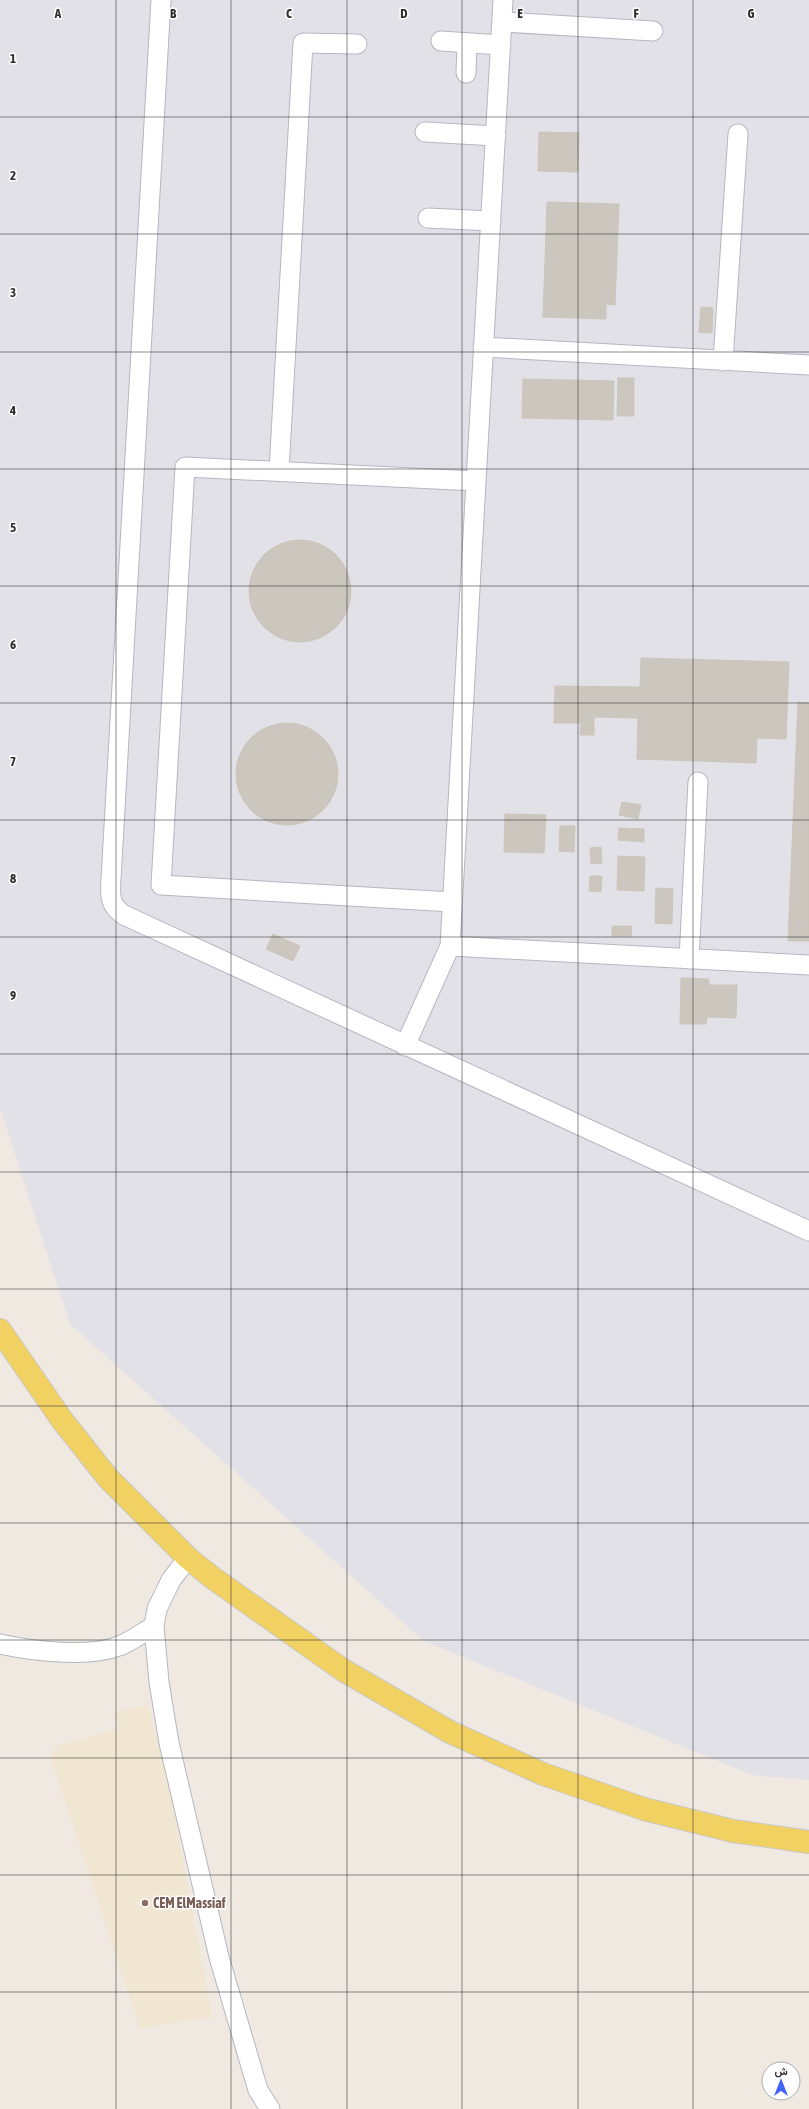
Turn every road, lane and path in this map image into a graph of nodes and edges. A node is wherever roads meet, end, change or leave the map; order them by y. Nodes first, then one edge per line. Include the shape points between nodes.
1 (161, 0) edge
2 (503, 0) edge
3 (502, 22) junction
4 (654, 32) dead end
5 (441, 41) dead end
6 (467, 43) junction
7 (357, 44) dead end
8 (501, 45) junction
9 (466, 73) dead end
10 (425, 132) dead end
11 (738, 134) dead end
12 (496, 136) junction
13 (428, 218) dead end
14 (491, 221) junction
15 (483, 347) junction
16 (723, 361) junction
17 (809, 365) edge
18 (279, 471) junction
19 (476, 481) junction
20 (698, 782) dead end
21 (452, 902) junction
22 (450, 946) junction
23 (689, 959) junction
24 (809, 966) edge
25 (405, 1046) junction
26 (809, 1231) edge
27 (0, 1330) edge
28 (188, 1558) junction
29 (154, 1626) junction
30 (0, 1644) edge
31 (809, 1842) edge
32 (270, 2109) edge

1 - 25 street via 110,879 112,904 124,915
2 - 3 street
3 - 4 street
3 - 8 street
5 - 6 street
6 - 8 street
6 - 9 street
7 - 18 street via 303,43
8 - 12 street
10 - 12 street
11 - 16 street
12 - 14 street
13 - 14 street
14 - 15 street
15 - 16 street
15 - 19 street
16 - 17 street
18 - 19 street
18 - 21 street via 186,466 161,884
19 - 21 street
20 - 23 street
21 - 22 street
22 - 23 street
22 - 25 street
23 - 24 street
25 - 26 street
27 - 28 main road via 62,1420 108,1478
28 - 29 street via 164,1593 157,1609
28 - 31 main road via 343,1670 450,1732 543,1774 644,1809 733,1831
29 - 30 street via 119,1646 96,1651 64,1652
29 - 32 street via 159,1682 169,1743 220,1957 258,2090

